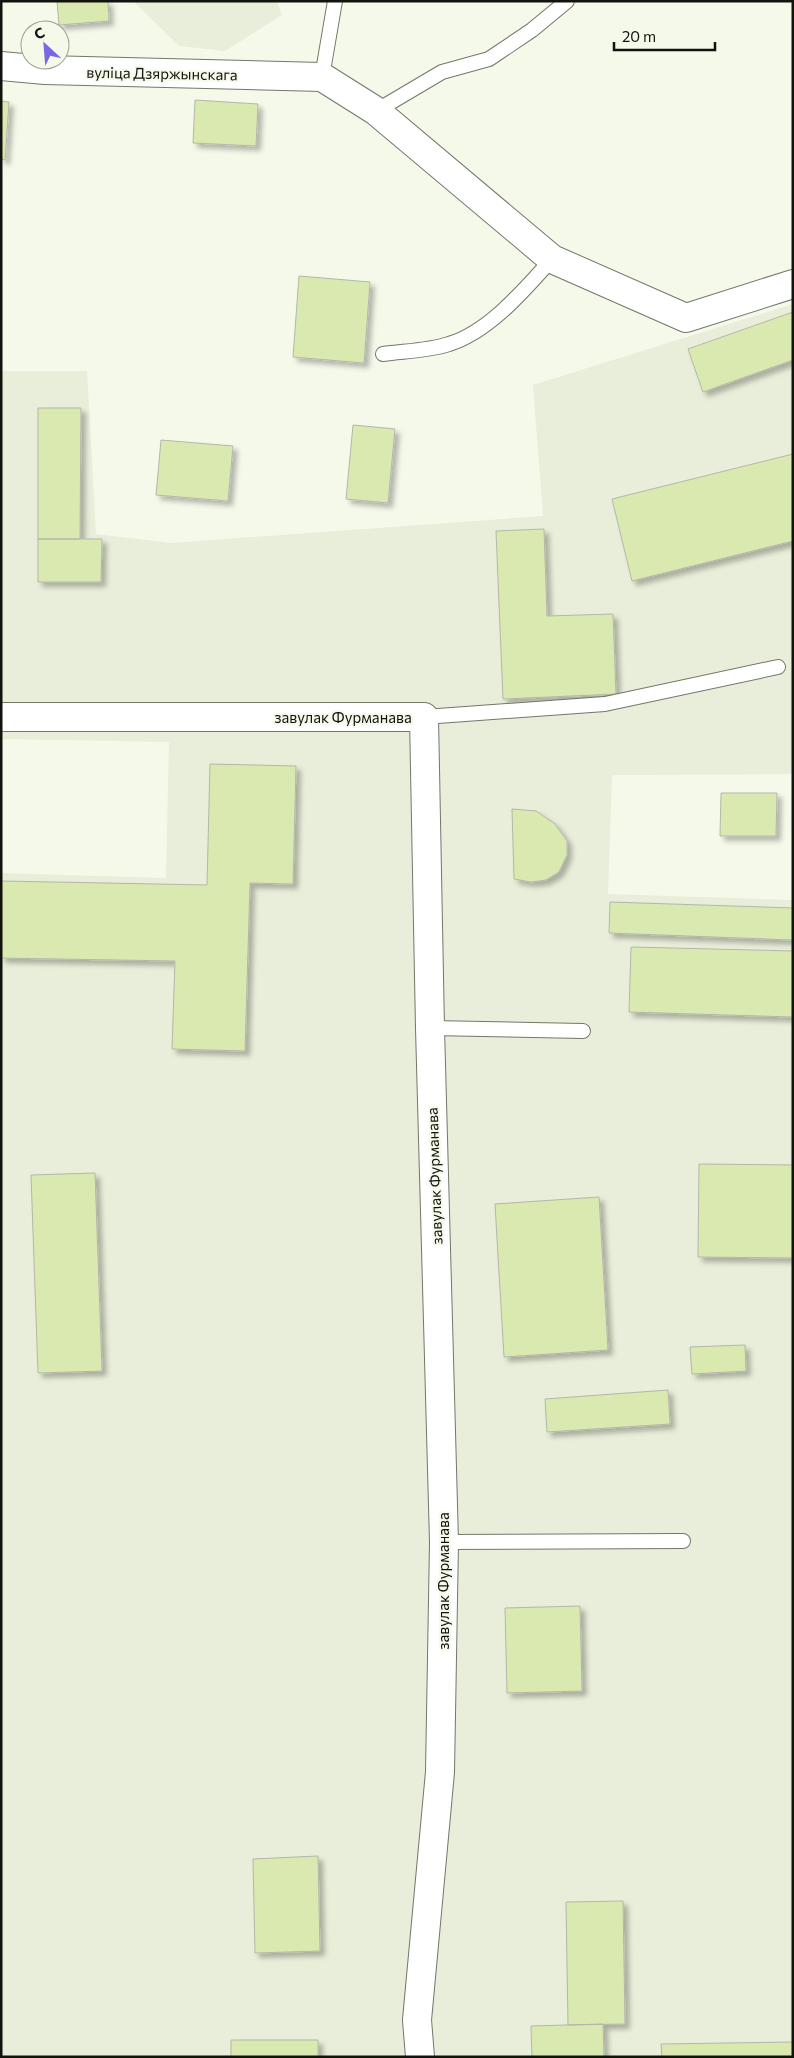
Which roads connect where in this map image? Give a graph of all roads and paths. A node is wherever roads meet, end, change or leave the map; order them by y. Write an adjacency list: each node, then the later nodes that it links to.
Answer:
1 (335, 1): 4 (lane)
2 (567, 1): 5 (lane)
3 (1, 66): 4 (street, вуліца Дзяржынскага)
4 (322, 77): 5 (street)
5 (376, 111): 6 (street)
6 (552, 259): 7 (street); 8 (lane)
7 (793, 284)
8 (383, 354)
9 (778, 667): 11 (lane)
10 (1, 717): 11 (street, завулак Фурманава)
11 (424, 717): 12 (street, завулак Фурманава)
12 (430, 1028): 13 (lane); 15 (street, завулак Фурманава)
13 (583, 1031)
14 (683, 1541): 15 (lane)
15 (444, 1542): 16 (street, завулак Фурманава)
16 (420, 2057)

